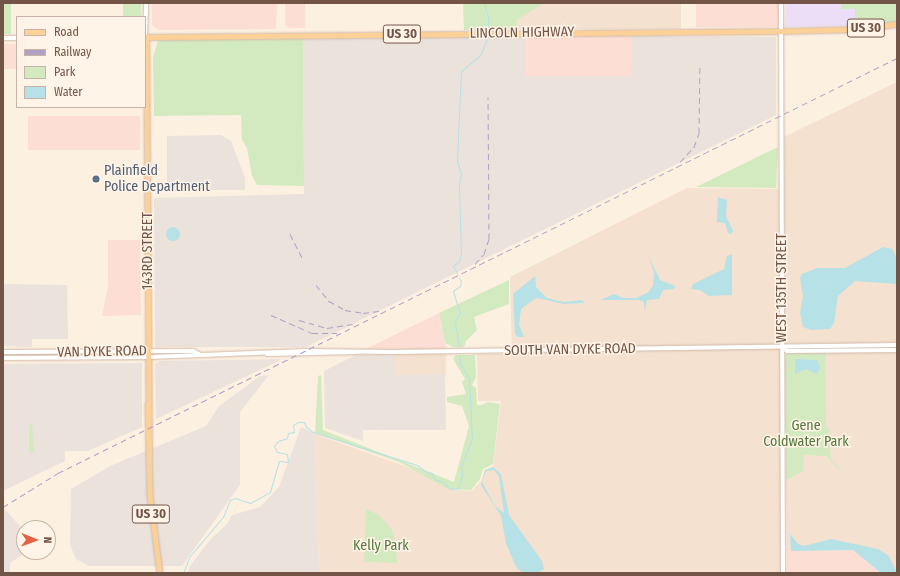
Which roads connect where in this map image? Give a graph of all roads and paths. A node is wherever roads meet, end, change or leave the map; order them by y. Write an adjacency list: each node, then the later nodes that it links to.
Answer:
1 (146, 3): 5 (street, 143RD STREET)
2 (781, 3): 4 (street, WEST 135TH STREET)
3 (897, 24): 4 (main road, LINCOLN HIGHWAY / US 30)
4 (781, 31): 5 (main road, LINCOLN HIGHWAY / US 30); 9 (street, WEST 135TH STREET)
5 (146, 37): 13 (main road, 143RD STREET / US 30)
6 (3, 38): 7 (street)
7 (16, 38)
8 (897, 345): 9 (street, SOUTH VAN DYKE ROAD)
9 (783, 348): 10 (street, SOUTH VAN DYKE ROAD); 12 (street, SOUTH VAN DYKE ROAD); 16 (street, WEST 135TH STREET)
10 (897, 350)
11 (3, 352): 13 (street, VAN DYKE ROAD)
12 (357, 352): 13 (street, VAN DYKE ROAD)
13 (149, 354): 14 (street, VAN DYKE ROAD); 15 (main road, 143RD STREET / US 30)
14 (3, 358)
15 (160, 573)
16 (783, 573)

